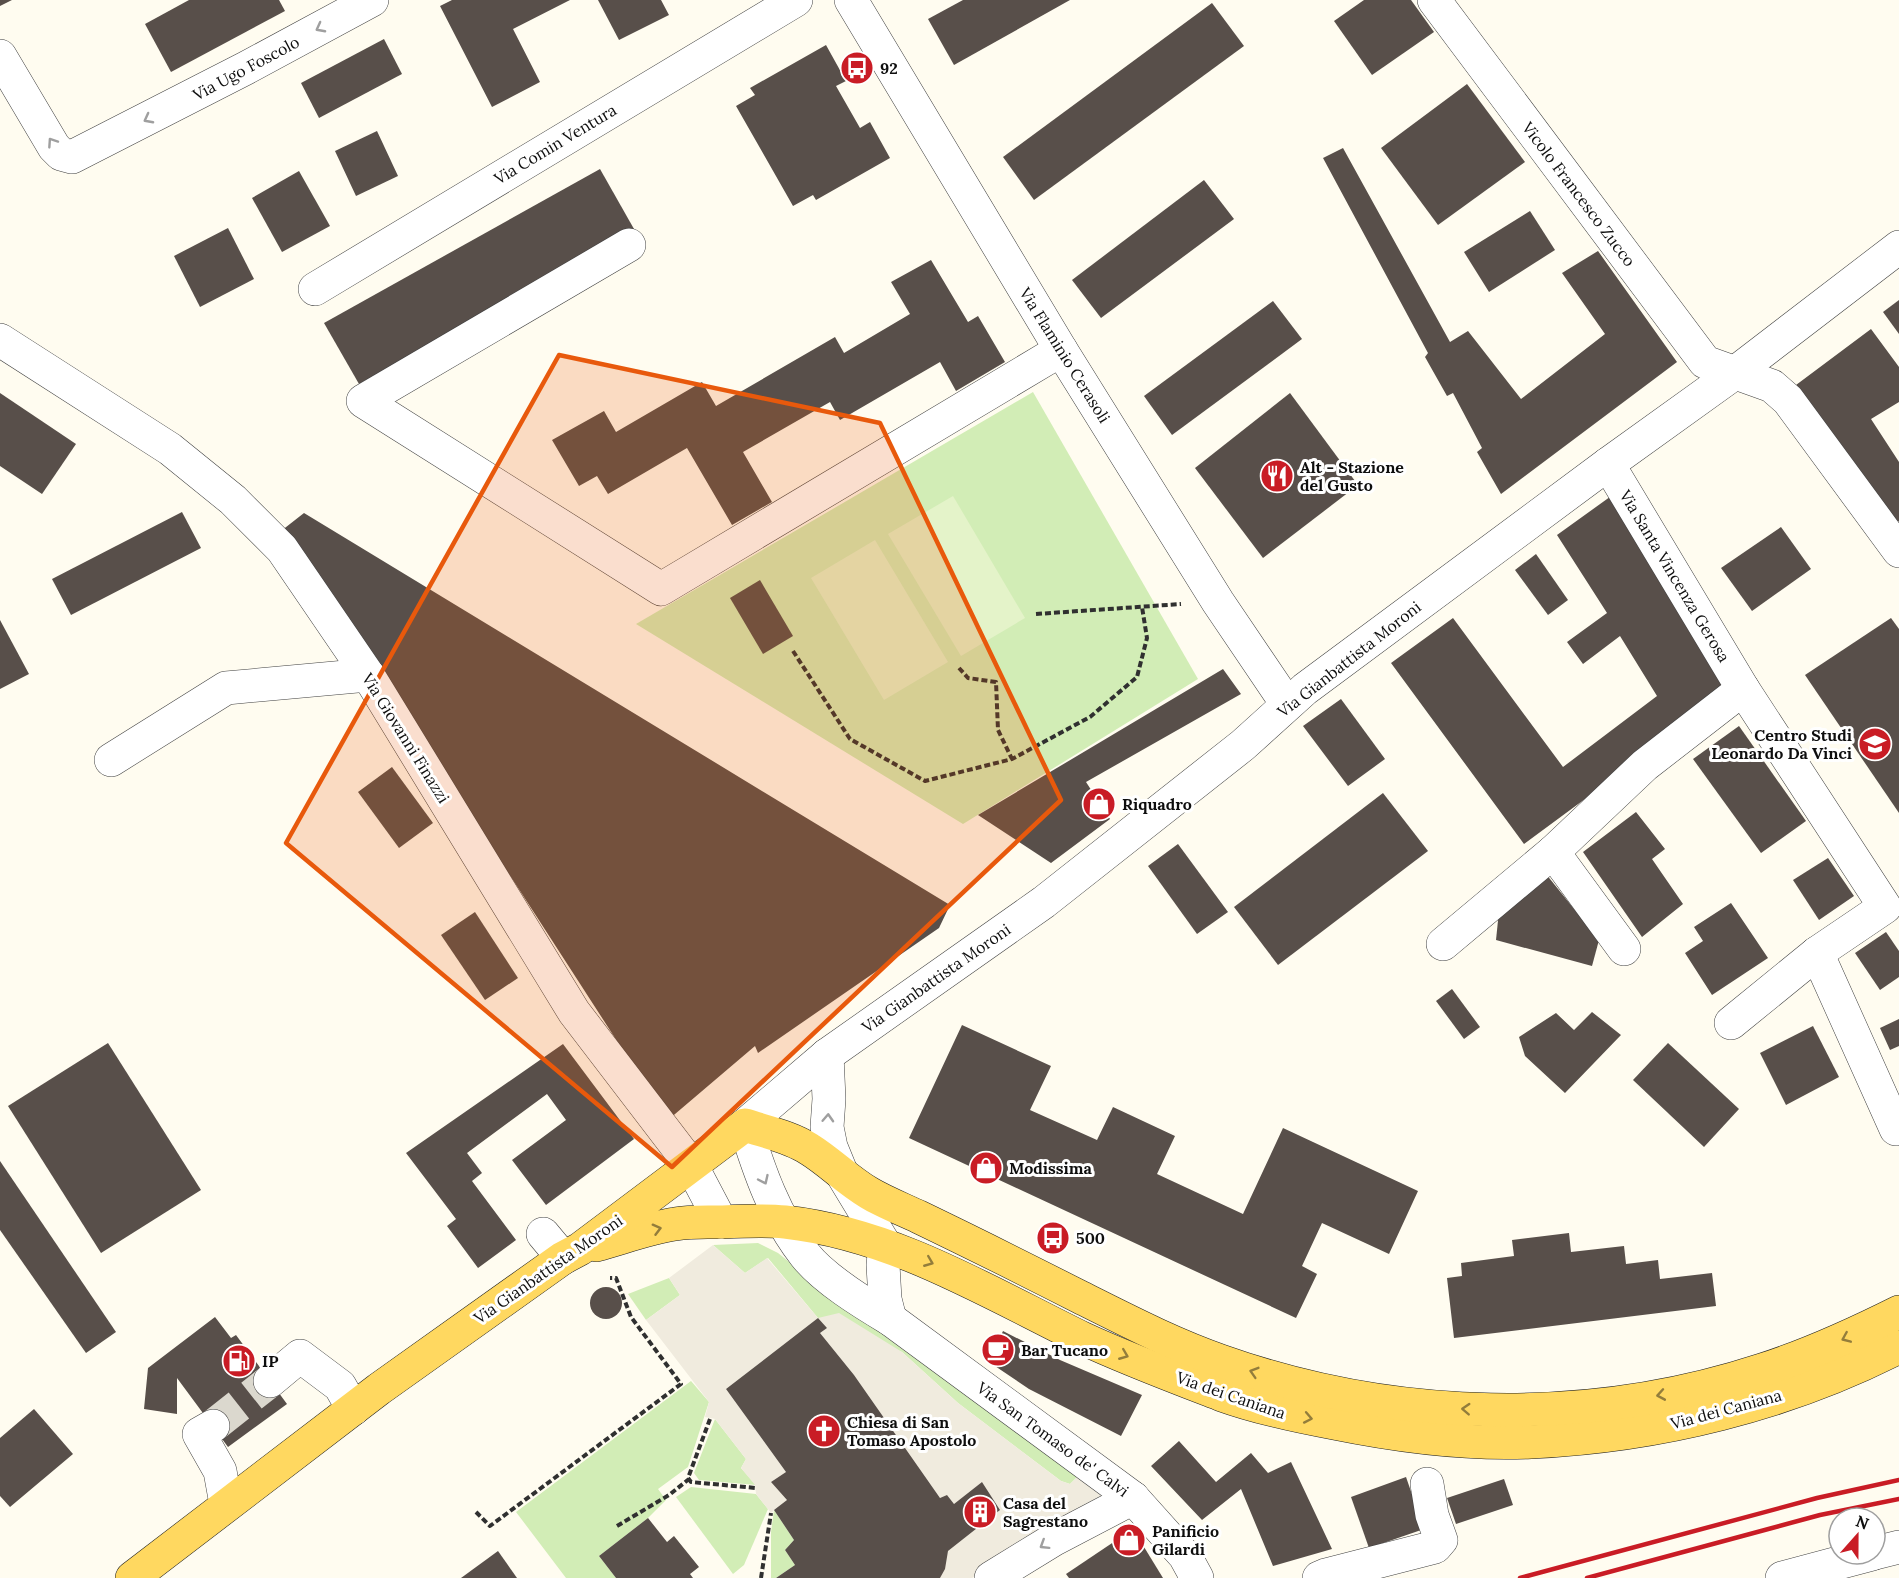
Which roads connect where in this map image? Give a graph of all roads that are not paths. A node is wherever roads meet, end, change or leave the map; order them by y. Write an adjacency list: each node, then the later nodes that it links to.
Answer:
1 (372, 0): 5 (street, Via Ugo Foscolo, one-way to 5)
2 (796, 0): 8 (street, Via Comin Ventura)
3 (851, 0): 10 (street, Via Flaminio Cerasoli)
4 (1434, 0): 11 (street, Vicolo Francesco Zucco)
5 (0, 56)
6 (629, 245): 10 (street)
7 (1899, 247): 11 (street, Via Gianbattista Moroni)
8 (315, 289)
9 (0, 340): 14 (street, Via Giovanni Finazzi)
10 (1061, 350): 16 (street, Via Flaminio Cerasoli)
11 (1736, 372): 12 (street, Via Gianbattista Moroni); 13 (street)
12 (1608, 464): 15 (street, Via Santa Vincenza Gerosa); 16 (street, Via Gianbattista Moroni)
13 (1899, 551)
14 (368, 675): 17 (street); 26 (street, Via Giovanni Finazzi)
15 (1743, 689): 18 (street); 21 (street, Via Santa Vincenza Gerosa)
16 (1287, 704): 23 (street, Via Gianbattista Moroni)
17 (111, 760)
18 (1553, 852): 19 (street); 20 (street)
19 (1443, 944)
20 (1624, 949)
21 (1817, 953): 22 (street, Via Santa Vincenza Gerosa); 25 (street)
22 (1731, 1023)
23 (827, 1055): 24 (street, Via Gianbattista Moroni); 27 (street, one-way to 23)
24 (745, 1125): 26 (main road, Via Gianbattista Moroni); 27 (main road, Via dei Caniana); 29 (street, Via San Tomaso de' Calvi, one-way to 29)
25 (1896, 1129)
26 (691, 1165): 28 (street, Via Giovanni Finazzi); 31 (main road, Via Gianbattista Moroni)
27 (842, 1174): 30 (street); 32 (main road, Via dei Caniana, one-way to 27)
28 (721, 1222): 29 (main road, Via dei Caniana); 31 (main road, Via dei Caniana, one-way to 28)
29 (783, 1222): 30 (main road, Via dei Caniana); 33 (street, Via San Tomaso de' Calvi)
30 (885, 1245): 33 (street); 34 (main road, Via dei Caniana, one-way to 34)
31 (562, 1247): 36 (main road, Via Gianbattista Moroni)
32 (1899, 1312)
33 (890, 1319): 39 (street, Via San Tomaso de' Calvi)
34 (1899, 1347)
35 (270, 1381): 36 (street)
36 (353, 1409): 40 (main road, Via Gianbattista Moroni)
37 (213, 1426): 40 (street)
38 (1427, 1484): 45 (street)
39 (1133, 1498): 43 (street, one-way to 43); 44 (street, Via San Tomaso de' Calvi)
40 (226, 1504): 42 (main road, Via Gianbattista Moroni)
41 (1828, 1566): 46 (street)
42 (132, 1578)
43 (991, 1578)
44 (1197, 1578)
45 (1319, 1578)
46 (1782, 1578)

